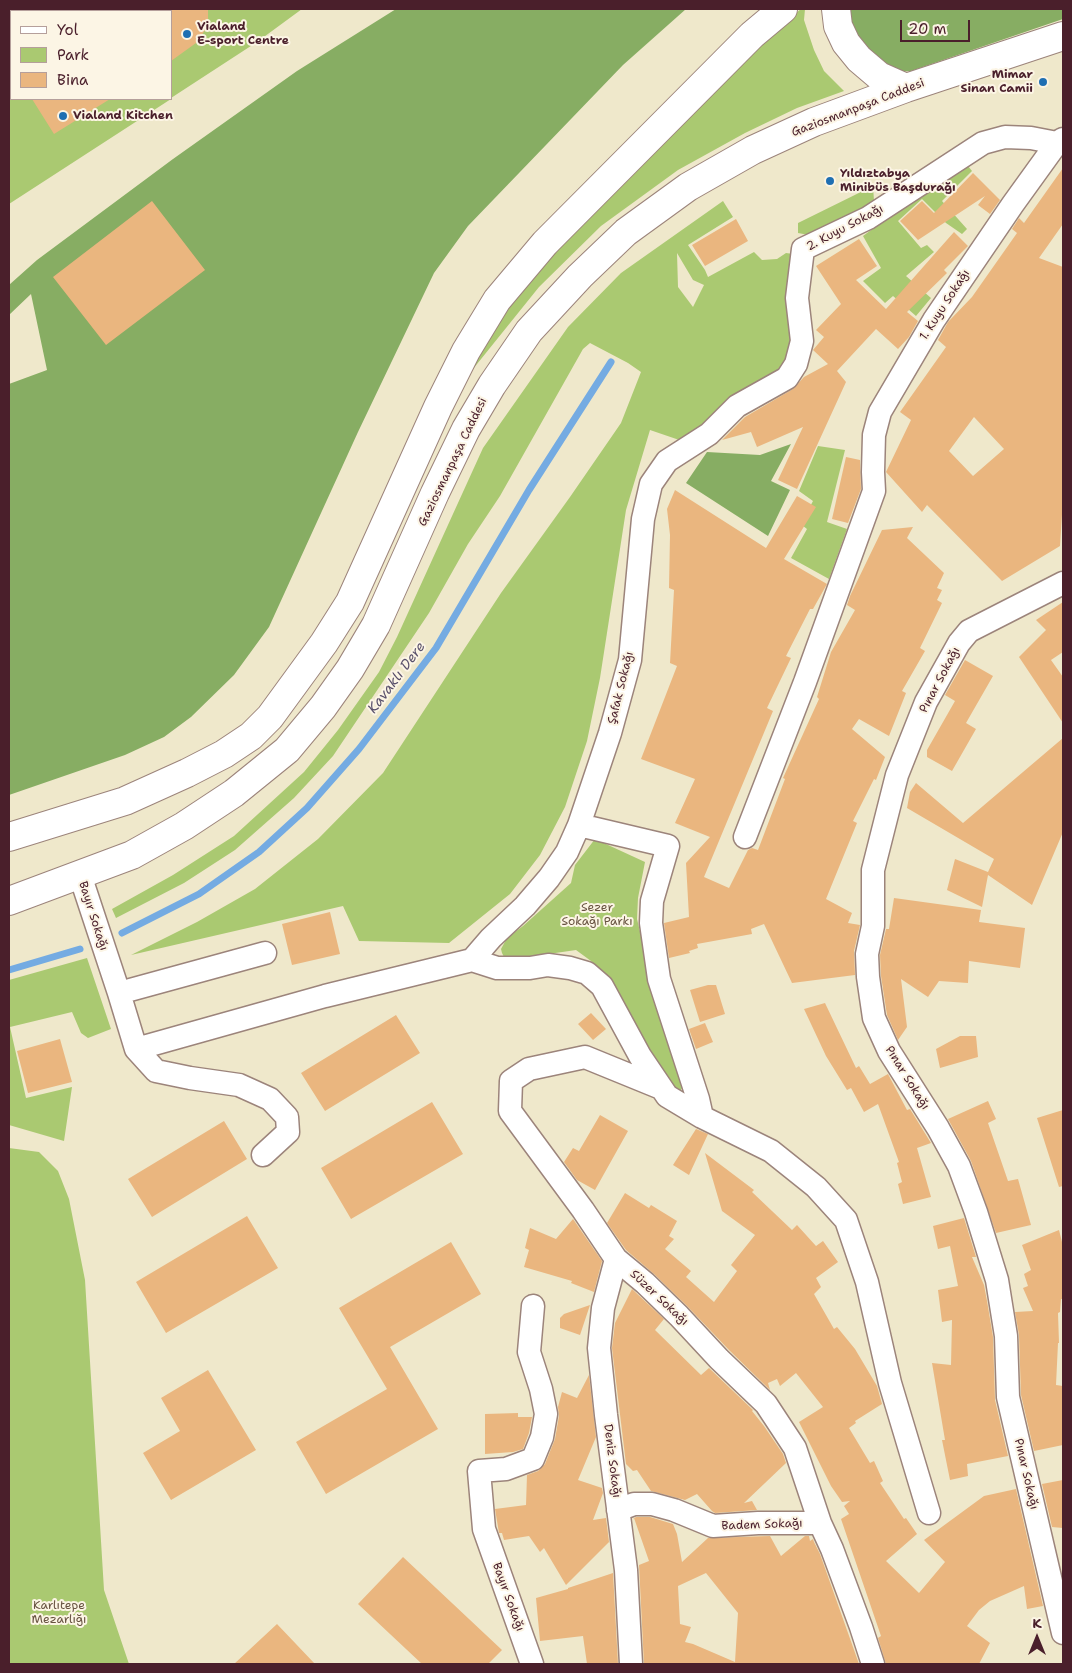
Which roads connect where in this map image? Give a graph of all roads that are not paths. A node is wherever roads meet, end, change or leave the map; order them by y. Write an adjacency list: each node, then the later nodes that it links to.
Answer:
1 (783, 9): 9 (main road)
2 (836, 9): 4 (main road)
3 (1063, 36): 4 (main road, Gaziosmanpaşa Caddesi)
4 (906, 88): 11 (main road, Gaziosmanpaşa Caddesi)
5 (1060, 141): 6 (street, 2. Kuyu Sokağı); 10 (street, 1. Kuyu Sokağı)
6 (668, 461): 8 (street, Şafak Sokağı)
7 (1063, 583): 25 (street, Pınar Sokağı)
8 (579, 825): 14 (street, Şafak Sokağı); 18 (street)
9 (9, 837)
10 (745, 837)
11 (80, 875): 12 (main road, Gaziosmanpaşa Caddesi); 15 (street, Bayır Sokağı)
12 (9, 900)
13 (265, 953): 15 (street)
14 (472, 960): 16 (street); 17 (street)
15 (119, 993): 16 (street, Bayır Sokağı)
16 (136, 1049): 19 (street)
17 (661, 1088): 18 (street); 20 (street, Süzer Sokağı)
18 (702, 1117): 23 (street)
19 (264, 1154)
20 (616, 1259): 22 (street, Deniz Sokağı); 24 (street, Süzer Sokağı)
21 (533, 1306): 26 (street, Bayır Sokağı)
22 (618, 1510): 24 (street, Badem Sokağı); 27 (street, Deniz Sokağı)
23 (929, 1513)
24 (820, 1523): 28 (street, Süzer Sokağı)
25 (1063, 1634)
26 (532, 1664)
27 (631, 1664)
28 (873, 1664)

